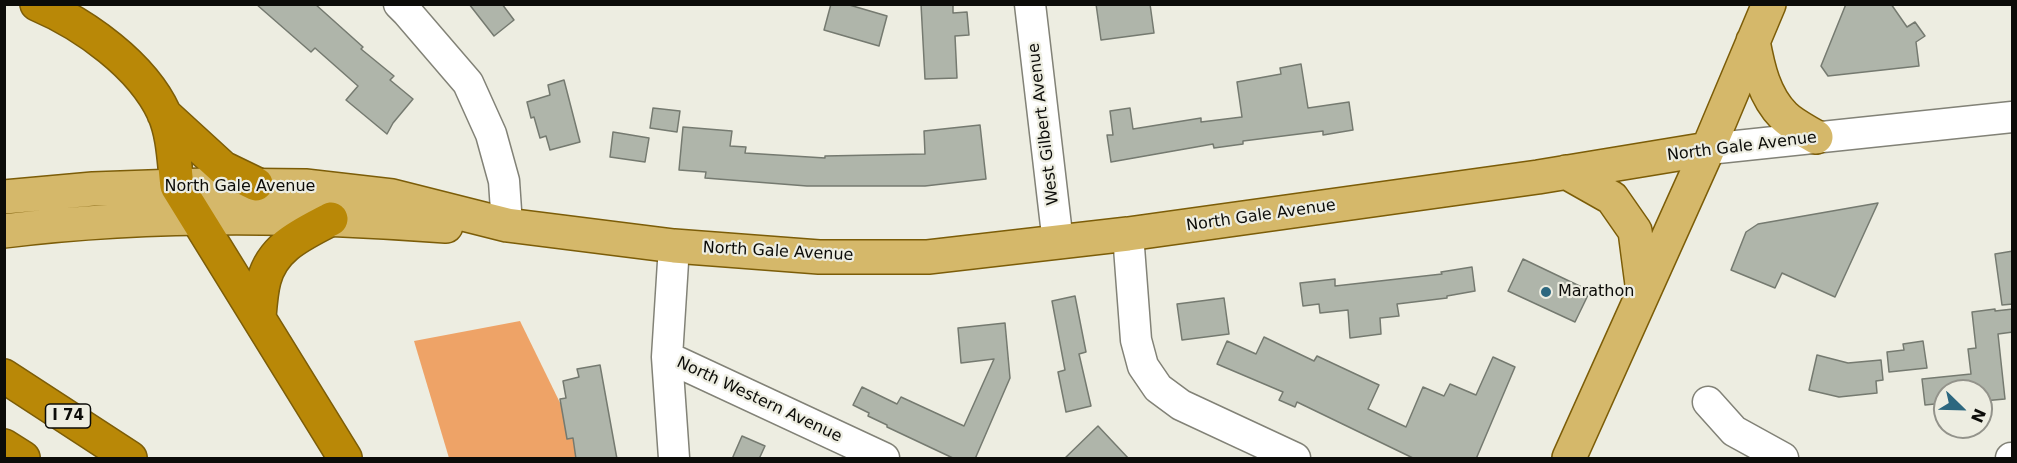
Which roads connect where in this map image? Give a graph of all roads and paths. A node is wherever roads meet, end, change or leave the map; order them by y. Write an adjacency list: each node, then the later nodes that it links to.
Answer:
1 (37, 4): 6 (highway)
2 (399, 4): 16 (street)
3 (1030, 4): 19 (street, West Gilbert Avenue)
4 (1769, 4): 5 (main road)
5 (1753, 41): 8 (main road); 9 (main road)
6 (164, 114): 11 (highway); 12 (highway)
7 (2013, 117): 8 (street, North Gale Avenue)
8 (1816, 137): 9 (street, North Gale Avenue)
9 (1708, 149): 10 (main road, North Gale Avenue); 21 (main road)
10 (1566, 172): 18 (main road, North Gale Avenue); 21 (main road)
11 (256, 184): 12 (main road, North Gale Avenue); 16 (main road, North Gale Avenue)
12 (177, 186): 13 (main road, North Gale Avenue); 14 (highway)
13 (4, 197)
14 (198, 218): 15 (main road, North Gale Avenue); 17 (main road, North Gale Avenue); 22 (highway)
15 (331, 219): 16 (main road, North Gale Avenue); 22 (highway)
16 (507, 225): 20 (main road, North Gale Avenue)
17 (4, 231)
18 (1128, 234): 19 (main road, North Gale Avenue); 32 (street)
19 (1058, 243): 20 (main road, North Gale Avenue)
20 (674, 246): 23 (street)
21 (1643, 292): 33 (main road)
22 (259, 317): 29 (highway)
23 (667, 357): 30 (street); 31 (street, North Western Avenue)
24 (4, 376): 28 (highway, I 74)
25 (1708, 402): 34 (street)
26 (4, 446): 27 (highway)
27 (23, 459)
28 (130, 459)
29 (345, 459)
30 (674, 459)
31 (884, 459)
32 (1295, 459)
33 (1569, 459)
34 (1784, 459)

